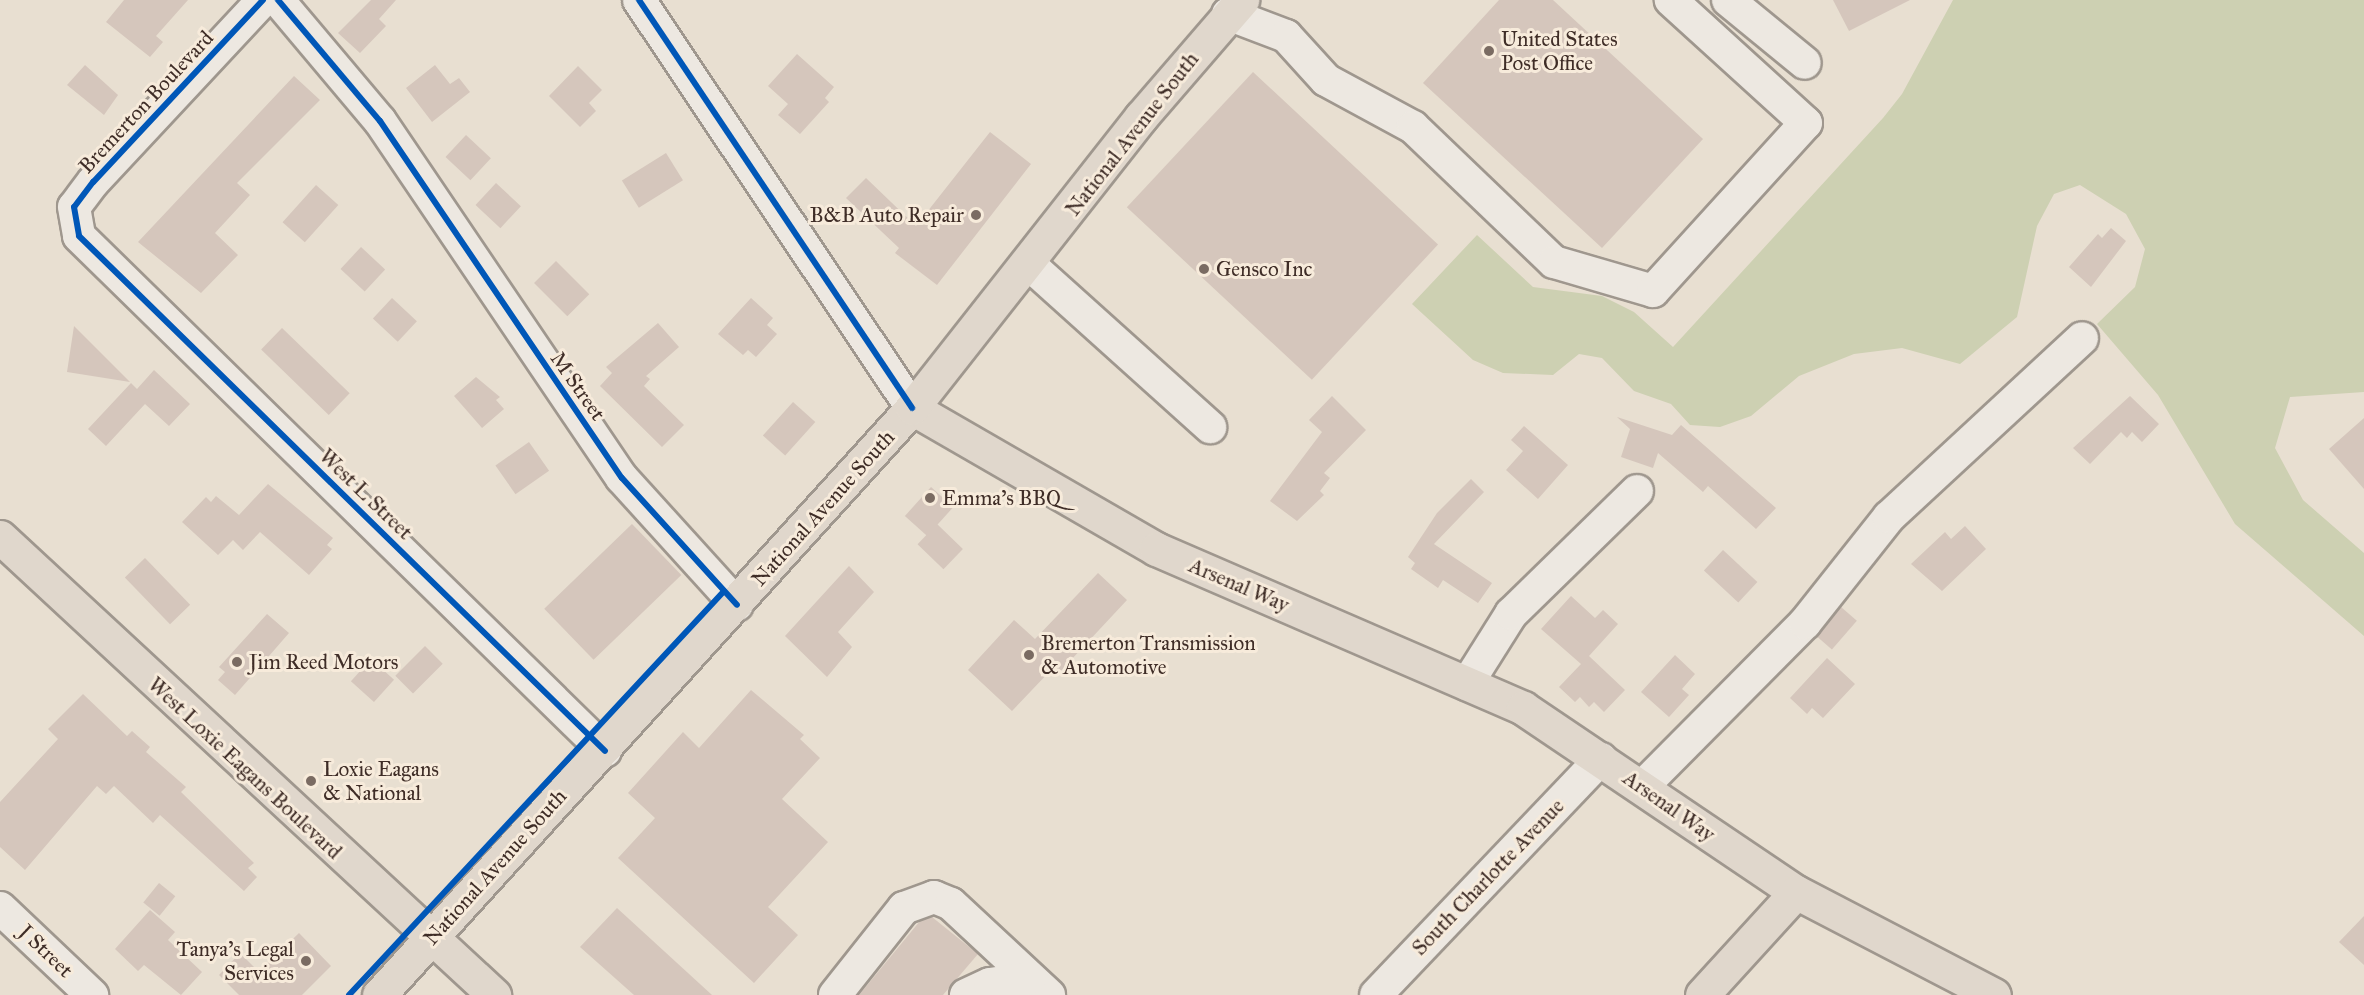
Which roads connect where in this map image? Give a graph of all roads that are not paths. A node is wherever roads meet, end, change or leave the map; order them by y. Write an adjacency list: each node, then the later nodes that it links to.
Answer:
1 (263, 0): 8 (street, Bremerton Boulevard)
2 (278, 0): 15 (street, M Street)
3 (639, 0): 11 (street, Arsenal Way)
4 (1671, 0): 6 (street)
5 (1728, 0): 7 (street)
6 (1235, 7): 9 (main road, National Avenue South)
7 (1805, 63)
8 (105, 262): 17 (street, West L Street)
9 (1029, 264): 11 (main road, National Avenue South); 12 (street)
10 (2082, 338): 19 (street)
11 (912, 408): 15 (main road, National Avenue South); 16 (main road, Arsenal Way)
12 (1210, 427)
13 (1636, 491): 16 (street)
14 (0, 537): 22 (main road, West Loxie Eagans Boulevard)
15 (737, 605): 17 (main road, National Avenue South)
16 (1467, 684): 18 (main road, Arsenal Way)
17 (605, 751): 22 (main road, National Avenue South)
18 (1601, 759): 19 (main road, Arsenal Way); 29 (street, South Charlotte Avenue)
19 (1642, 787): 20 (main road, Arsenal Way)
20 (1796, 892): 30 (main road); 31 (main road, Arsenal Way)
21 (0, 908): 24 (street, J Street)
22 (431, 938): 25 (main road, National Avenue South); 26 (main road, West Loxie Eagans Boulevard)
23 (1040, 986): 27 (street); 28 (street)
24 (92, 995)
25 (379, 995)
26 (494, 995)
27 (835, 995)
28 (966, 995)
29 (1376, 995)
30 (1702, 995)
31 (1994, 995)

